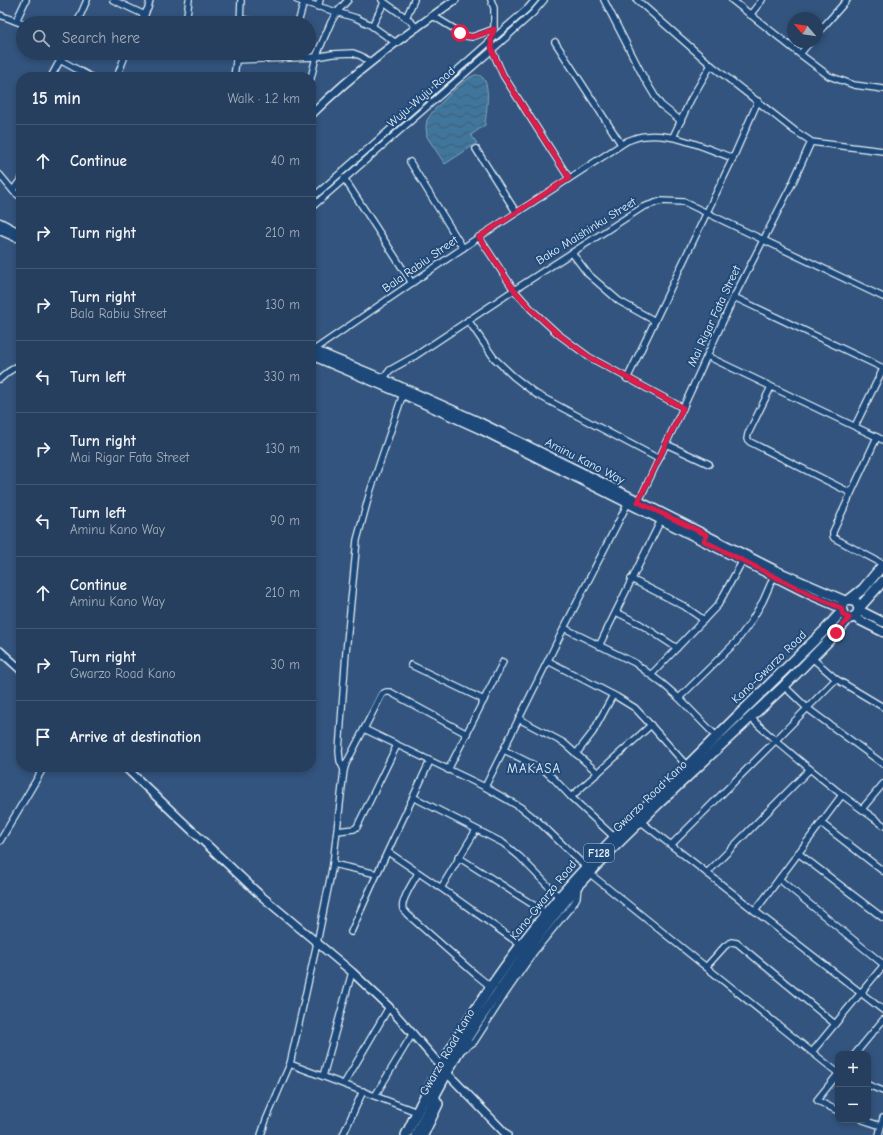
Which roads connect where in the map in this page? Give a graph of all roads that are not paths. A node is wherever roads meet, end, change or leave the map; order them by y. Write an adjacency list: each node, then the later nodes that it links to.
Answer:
1 (26, 0): 28 (street)
2 (88, 0): 29 (street)
3 (112, 0): 25 (street)
4 (150, 0): 25 (street)
5 (189, 0): 26 (street)
6 (241, 0): 30 (street)
7 (297, 0): 21 (street)
8 (320, 0): 22 (street)
9 (348, 0): 23 (street)
10 (414, 0): 33 (street)
11 (455, 0): 32 (street)
12 (491, 0): 38 (street)
13 (535, 0): 39 (street, Wuju-Wuju Road)
14 (544, 0): 43 (street, Wuju-Wuju Road)
15 (604, 0): 60 (street)
16 (636, 0): 51 (street)
17 (732, 0): 27 (street)
18 (762, 0): 27 (street)
19 (847, 0): 36 (street)
20 (383, 1): 33 (street); 35 (street)
21 (304, 2): 22 (street); 31 (street)
22 (318, 7): 23 (street)
23 (337, 12): 35 (street); 45 (street)
24 (0, 15): 34 (street)
25 (145, 15)
26 (187, 15)
27 (750, 15): 44 (street)
28 (18, 16)
29 (80, 16)
30 (240, 16)
31 (300, 16)
32 (433, 16): 37 (street); 38 (street)
33 (406, 18): 37 (street)
34 (16, 21)
35 (372, 26): 40 (street)
36 (823, 27)
37 (417, 28): 40 (street)
38 (494, 29): 39 (street)
39 (491, 40): 43 (street); 74 (street, Wuju-Wuju Road)
40 (396, 42): 50 (street)
41 (555, 42): 63 (street)
42 (805, 48): 44 (street)
43 (492, 50): 69 (street, Wuju-Wuju Road); 70 (street)
44 (800, 54): 57 (street)
45 (316, 57): 50 (street)
46 (60, 60): 52 (street); 53 (street)
47 (123, 60): 54 (street)
48 (236, 60): 55 (street)
49 (315, 60): 56 (street)
50 (370, 62): 59 (street)
51 (711, 65): 58 (street); 60 (street)
52 (54, 72)
53 (77, 72)
54 (119, 72)
55 (235, 72)
56 (312, 72)
57 (883, 89)
58 (758, 101): 62 (street); 66 (street)
59 (316, 110)
60 (681, 121): 61 (street)
61 (673, 137): 63 (street, Bala Rabiu Street); 66 (street, Bala Rabiu Street)
62 (811, 142): 65 (street); 83 (street, Mai Rigar Fata Street)
63 (621, 144): 70 (street, Bala Rabiu Street)
64 (476, 150): 76 (street)
65 (883, 151)
66 (733, 158): 77 (street)
67 (410, 162): 84 (street)
68 (0, 175): 72 (street)
69 (344, 178): 75 (street, Wuju-Wuju Road); 86 (street)
70 (569, 178): 76 (street, Bala Rabiu Street)
71 (16, 186): 72 (street)
72 (13, 190): 73 (street)
73 (16, 193)
74 (316, 195)
75 (316, 203)
76 (516, 212): 82 (street, Bala Rabiu Street)
77 (707, 213): 83 (street, Bako Maishinku Street); 85 (street, Bako Maishinku Street); 91 (street)
78 (0, 223): 80 (main road)
79 (0, 230): 81 (main road)
80 (16, 231)
81 (16, 237)
82 (479, 237): 84 (street, Bala Rabiu Street); 87 (street)
83 (763, 240): 88 (street, Mai Rigar Fata Street); 89 (street, Bako Maishinku Street)
84 (463, 248): 86 (street, Bala Rabiu Street)
85 (572, 253): 87 (street, Bako Maishinku Street); 91 (street)
86 (412, 282): 92 (street, Bala Rabiu Street)
87 (514, 290): 90 (street, Bako Maishinku Street); 100 (street)
88 (734, 297): 95 (street, Mai Rigar Fata Street); 97 (street)
89 (883, 297)
90 (468, 320): 99 (street, Bako Maishinku Street); 108 (street)
91 (655, 321): 100 (street)
92 (316, 348)
93 (316, 353): 99 (main road, Aminu Kano Way)
94 (316, 353): 102 (main road, Aminu Kano Way)
95 (707, 356): 101 (street); 104 (street, Mai Rigar Fata Street)
96 (16, 367): 98 (street)
97 (883, 369): 105 (street)
98 (0, 379)
99 (383, 379): 103 (main road, Aminu Kano Way)
100 (628, 379): 104 (street)
101 (770, 387): 105 (street); 111 (street)
102 (403, 394): 103 (main road, Aminu Kano Way); 159 (street)
103 (418, 398): 110 (main road, Aminu Kano Way)
104 (683, 408): 107 (street, Mai Rigar Fata Street)
105 (855, 426): 106 (street)
106 (880, 439): 111 (street)
107 (666, 444): 108 (street, Mai Rigar Fata Street); 109 (street)
108 (659, 459): 112 (street, Mai Rigar Fata Street)
109 (709, 464)
110 (615, 493): 112 (main road, Aminu Kano Way); 113 (main road, Aminu Kano Way)
111 (851, 493): 117 (street)
112 (638, 502): 115 (main road, Aminu Kano Way)
113 (628, 503): 114 (main road, Aminu Kano Way); 127 (street)
114 (661, 520): 115 (main road, Aminu Kano Way); 119 (street)
115 (705, 538): 116 (main road, Aminu Kano Way); 121 (main road, Aminu Kano Way)
116 (743, 560): 118 (main road, Aminu Kano Way); 125 (street)
117 (883, 565): 121 (main road, Kano-Gwarzo Road / F128)
118 (774, 576): 121 (main road, Aminu Kano Way); 141 (street)
119 (631, 579): 123 (street); 125 (street)
120 (883, 581): 122 (main road, F128)
121 (845, 605): 122 (main road); 124 (main road); 150 (main road, Kano-Gwarzo Road / F128)
122 (859, 609): 124 (main road, F128); 126 (main road)
123 (616, 612): 129 (street); 130 (street)
124 (851, 618): 128 (main road); 132 (main road, Gwarzo Road Kano / F128)
125 (704, 620): 130 (street)
126 (883, 622)
127 (564, 628): 129 (street); 133 (street)
128 (883, 632)
129 (599, 646): 137 (street)
130 (677, 648): 137 (street)
131 (0, 651): 135 (street)
132 (812, 658): 138 (street); 139 (main road, Gwarzo Road Kano / F128)
133 (548, 661): 140 (street); 146 (street)
134 (503, 662): 142 (street)
135 (16, 665)
136 (411, 665): 142 (street)
137 (651, 675): 141 (street)
138 (836, 679): 143 (street); 144 (street)
139 (784, 686): 144 (street); 145 (main road, Gwarzo Road Kano / F128)
140 (613, 695): 147 (street); 154 (street)
141 (679, 698): 150 (street)
142 (484, 700): 149 (street)
143 (883, 707)
144 (807, 708): 151 (street); 156 (street)
145 (750, 718): 151 (street); 170 (main road, Gwarzo Road Kano / F128)
146 (519, 719): 153 (street); 154 (street)
147 (651, 725): 157 (street); 163 (street)
148 (364, 729): 149 (street); 152 (street); 159 (street)
149 (467, 734): 160 (street)
150 (716, 736): 157 (main road, Kano-Gwarzo Road / F128)
151 (775, 741): 158 (street); 177 (street)
152 (397, 745): 155 (street); 174 (street)
153 (504, 750): 165 (street); 168 (street)
154 (576, 754): 163 (street)
155 (430, 761): 160 (street); 167 (street)
156 (883, 764)
157 (687, 766): 175 (main road, Kano-Gwarzo Road / F128)
158 (810, 768): 166 (street); 184 (street)
159 (344, 770): 174 (street)
160 (448, 770): 165 (street)
161 (41, 772): 176 (street)
162 (130, 772): 194 (street)
163 (598, 773): 168 (street)
164 (883, 784): 169 (street)
165 (485, 787): 182 (street)
166 (842, 795): 169 (street); 171 (street)
167 (413, 797): 173 (street); 178 (street)
168 (572, 797): 175 (street)
169 (862, 809): 172 (street)
170 (640, 821): 177 (street); 182 (main road, Gwarzo Road Kano / F128)
171 (821, 823): 179 (street); 183 (street)
172 (883, 825)
173 (476, 830): 180 (street); 189 (street)
174 (337, 831): 181 (street)
175 (615, 838): 182 (main road, Kano-Gwarzo Road / F128)
176 (0, 841)
177 (670, 845): 184 (street)
178 (388, 852): 185 (street); 186 (street)
179 (798, 853): 187 (street); 192 (street)
180 (458, 858): 188 (street); 191 (street)
181 (333, 864): 186 (street); 194 (street)
182 (588, 870): 189 (main road, Kano-Gwarzo Road / F128); 197 (street); 211 (main road, Gwarzo Road Kano / F128)
183 (883, 871)
184 (707, 872): 190 (street)
185 (418, 873): 188 (street); 199 (street)
186 (377, 874): 193 (street)
187 (779, 879): 190 (street); 196 (street)
188 (441, 888): 195 (street)
189 (560, 898): 191 (main road, Kano-Gwarzo Road / F128)
190 (755, 911): 200 (street)
191 (546, 914): 195 (main road, Kano-Gwarzo Road / F128)
192 (883, 918)
193 (351, 932)
194 (318, 944): 198 (street); 208 (street)
195 (521, 945): 199 (main road, Kano-Gwarzo Road / F128)
196 (883, 965): 200 (street)
197 (706, 967): 204 (street); 207 (street)
198 (352, 972): 201 (street); 212 (street)
199 (491, 986): 209 (main road, Kano-Gwarzo Road / F128)
200 (862, 993): 202 (street); 204 (street)
201 (389, 1006): 205 (street); 214 (street)
202 (883, 1010)
203 (883, 1020): 206 (street)
204 (835, 1024): 207 (street)
205 (413, 1033): 209 (street); 218 (street)
206 (857, 1051)
207 (812, 1052): 210 (street)
208 (290, 1064): 212 (street); 224 (street)
209 (441, 1066): 211 (street); 221 (main road, Kano-Gwarzo Road / F128)
210 (835, 1071)
211 (447, 1073): 219 (main road, Gwarzo Road Kano / F128); 229 (street)
212 (323, 1076): 214 (street)
213 (835, 1078): 220 (street)
214 (344, 1084): 216 (street)
215 (871, 1086): 217 (street)
216 (363, 1091): 218 (street); 225 (street)
217 (883, 1091)
218 (375, 1096): 221 (street)
219 (434, 1097): 227 (main road, Gwarzo Road Kano / F128); 228 (main road)
220 (835, 1109)
221 (417, 1112): 226 (main road, Kano-Gwarzo Road / F128)
222 (871, 1120): 223 (street)
223 (882, 1121): 230 (street)
224 (261, 1135)
225 (343, 1135)
226 (406, 1135)
227 (416, 1135)
228 (423, 1135)
229 (507, 1135)
230 (879, 1135)

